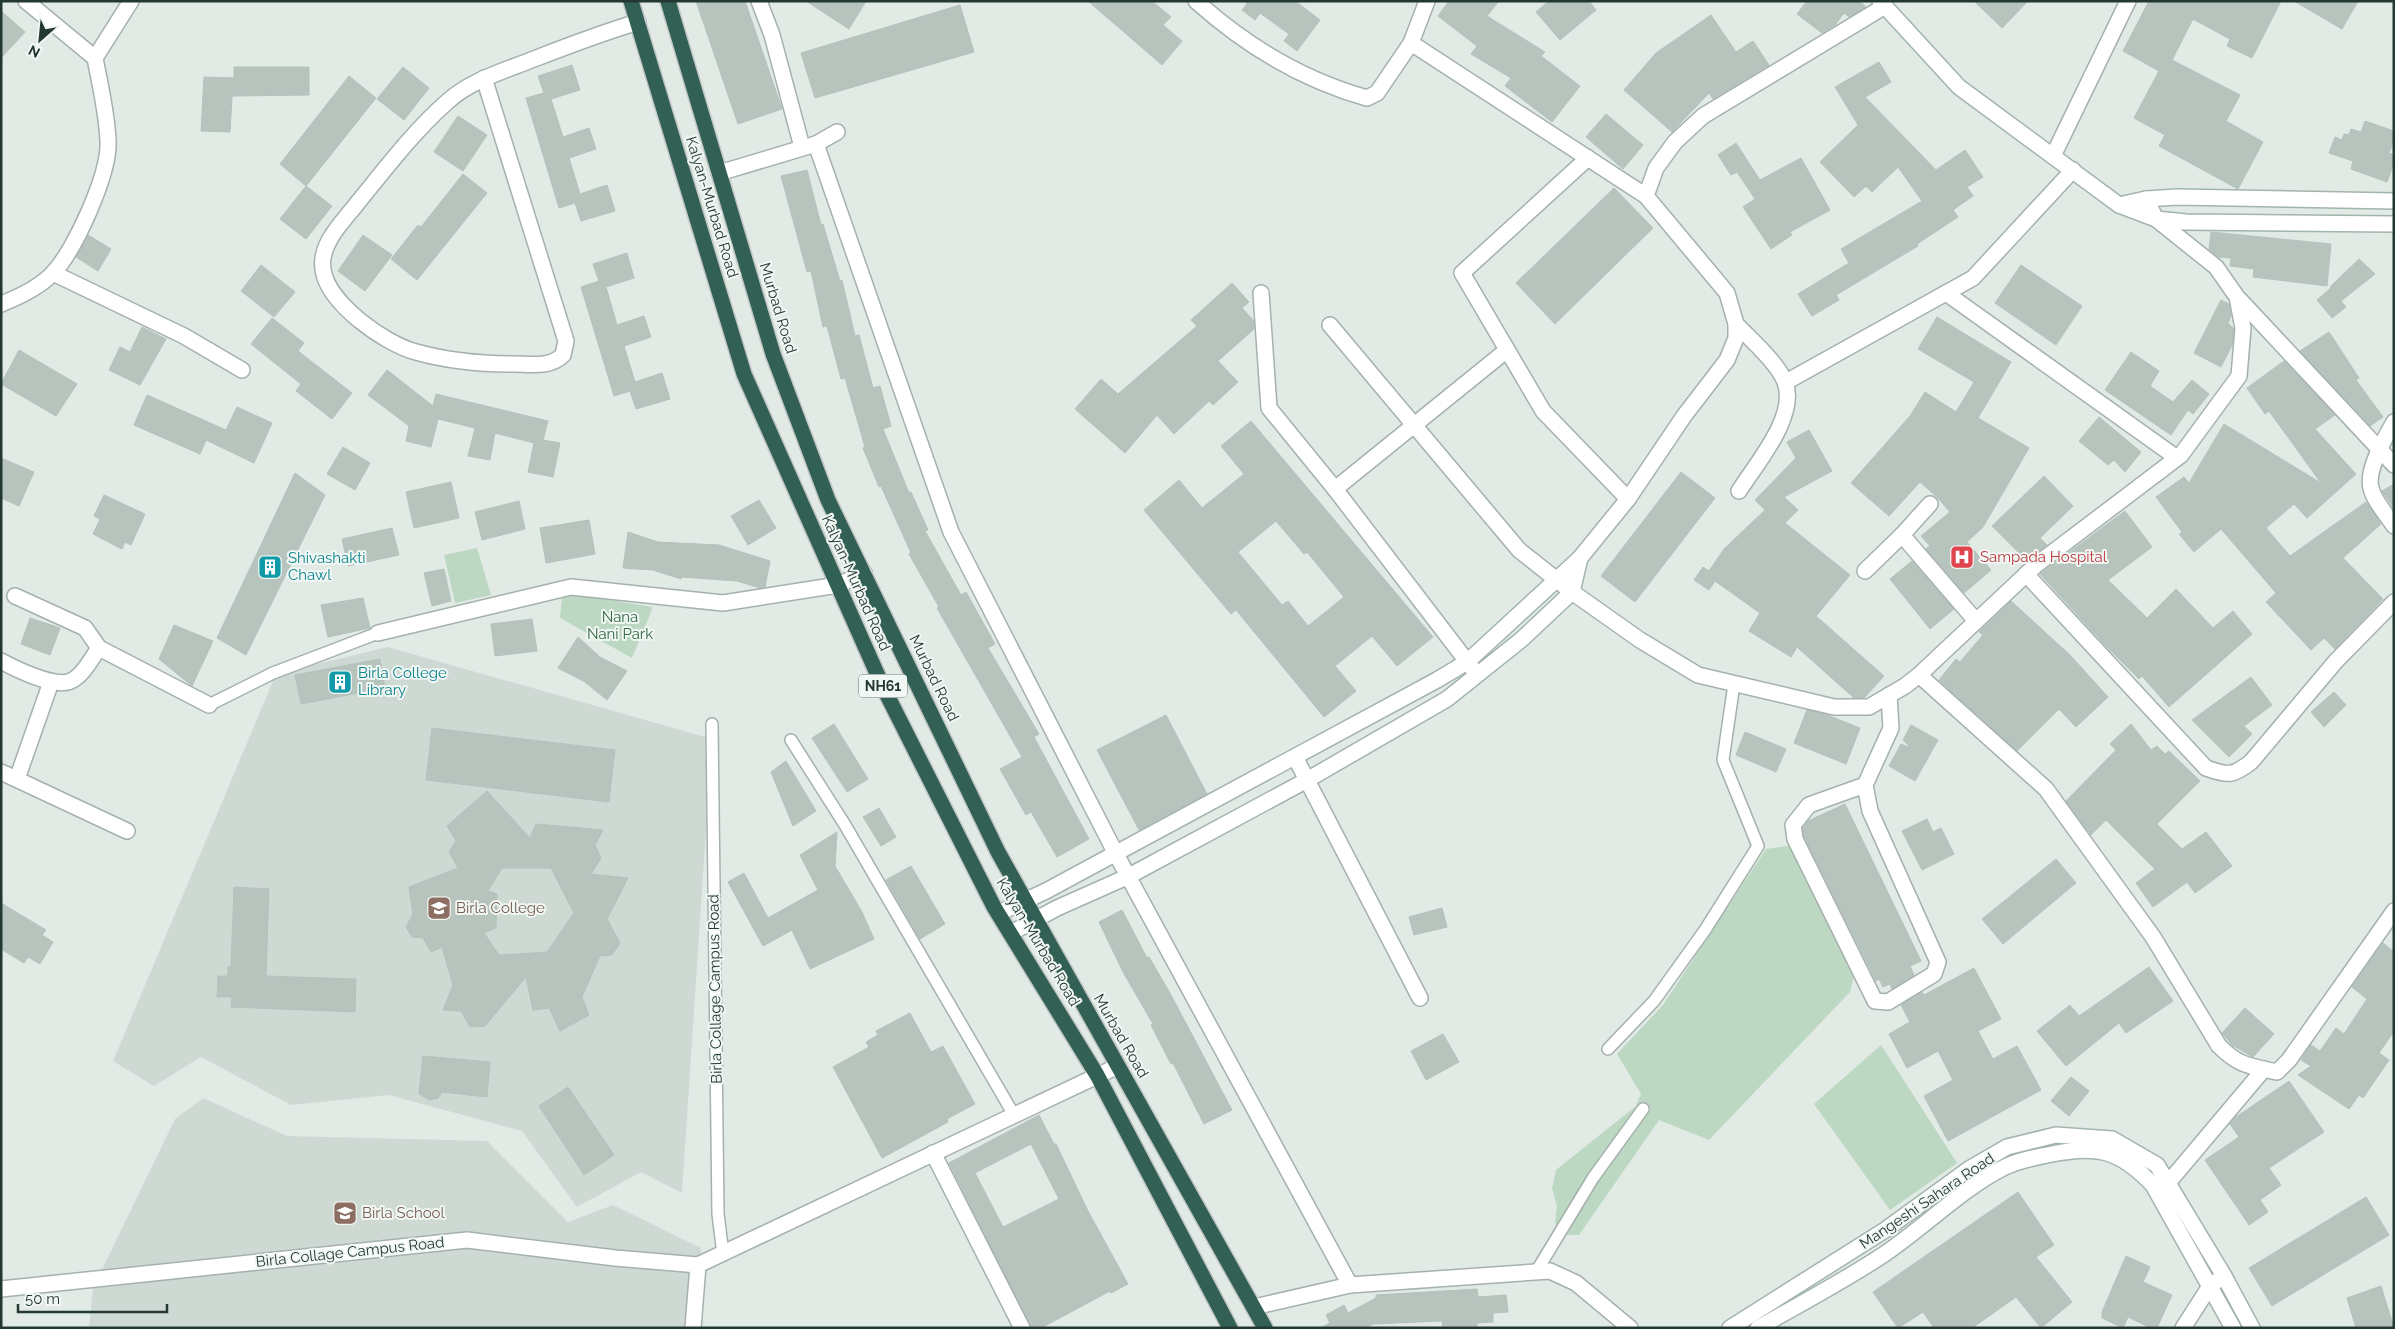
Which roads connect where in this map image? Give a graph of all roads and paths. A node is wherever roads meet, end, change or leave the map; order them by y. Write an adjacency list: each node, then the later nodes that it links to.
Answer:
1 (26, 1): 12 (street)
2 (131, 1): 12 (street)
3 (631, 1): 10 (highway, Kalyan-Murbad Road / NH61)
4 (668, 1): 19 (highway, Murbad Road / NH61)
5 (759, 1): 15 (street)
6 (1196, 1): 11 (street)
7 (1427, 1): 11 (street)
8 (2128, 1): 16 (street)
9 (1882, 4): 16 (street); 20 (street)
10 (638, 22): 13 (street); 52 (highway, Kalyan-Murbad Road / NH61)
11 (1411, 43): 17 (street)
12 (95, 58): 26 (street)
13 (484, 78): 13 (street)
14 (837, 132): 15 (street)
15 (809, 146): 19 (street); 75 (street)
16 (2053, 156): 18 (street)
17 (1588, 158): 20 (street); 33 (street)
18 (2073, 170): 23 (street); 28 (street)
19 (719, 173): 49 (highway, Murbad Road / NH61)
20 (1646, 196): 31 (street)
21 (2146, 199): 22 (street); 23 (street); 24 (street)
22 (2394, 201)
23 (2119, 205): 24 (street)
24 (2156, 218): 25 (street); 29 (street)
25 (2394, 224)
26 (53, 273): 30 (street); 34 (street)
27 (1261, 293): 41 (street)
28 (1946, 293): 35 (street); 39 (street)
29 (2237, 297): 38 (street); 39 (street)
30 (1, 304)
31 (1736, 324): 35 (street); 43 (street)
32 (1330, 325): 37 (street)
33 (1507, 350): 37 (street); 43 (street)
34 (242, 370)
35 (1786, 382): 42 (street)
36 (2394, 422): 38 (street)
37 (1413, 424): 41 (street); 51 (street)
38 (2379, 450): 40 (street); 45 (street)
39 (2177, 458): 50 (street)
40 (2394, 465)
41 (1335, 489): 60 (street)
42 (1739, 491)
43 (1628, 499): 47 (street)
44 (1930, 504): 46 (street)
45 (2394, 526)
46 (1902, 535): 48 (street); 56 (street)
47 (1580, 558): 51 (street); 53 (street)
48 (1866, 571)
49 (864, 573): 52 (street); 77 (highway, Murbad Road / NH61)
50 (2026, 574): 55 (street); 56 (street)
51 (1556, 580): 53 (street); 60 (street)
52 (838, 585): 57 (street); 79 (highway, Kalyan-Murbad Road / NH61)
53 (1572, 592): 62 (street); 64 (street)
54 (16, 596): 58 (street)
55 (2394, 602)
56 (1976, 621): 61 (street)
57 (378, 633): 66 (lane)
58 (99, 648): 63 (street); 66 (street)
59 (1, 661): 63 (street)
60 (1467, 662): 62 (street); 69 (street)
61 (1919, 675): 65 (street); 85 (street)
62 (1478, 676): 72 (street)
63 (51, 682): 71 (street)
64 (1734, 684): 65 (street); 83 (lane)
65 (1889, 695): 73 (street)
66 (209, 705)
67 (712, 724): 91 (lane, Birla Collage Campus Road)
68 (791, 740): 88 (lane)
69 (1295, 757): 72 (street); 75 (street)
70 (1, 772): 71 (street)
71 (17, 779): 74 (street)
72 (1307, 780): 76 (street); 82 (street)
73 (1865, 785): 73 (street)
74 (127, 831)
75 (1116, 854): 76 (street); 77 (street)
76 (1129, 876): 80 (street); 95 (street)
77 (1025, 900): 79 (street); 80 (highway, Murbad Road / NH61)
78 (2394, 911): 85 (street)
79 (999, 913): 81 (highway, Kalyan-Murbad Road / NH61)
80 (1035, 920): 81 (street); 84 (highway, Murbad Road / NH61)
81 (1011, 933): 86 (highway, Kalyan-Murbad Road / NH61)
82 (1420, 998)
83 (1608, 1049)
84 (1118, 1066): 86 (street, Birla Collage Campus Road); 98 (highway, Murbad Road / NH61)
85 (2264, 1069): 90 (street)
86 (1097, 1076): 88 (street, Birla Collage Campus Road); 101 (highway, Kalyan-Murbad Road / NH61)
87 (1643, 1109): 93 (lane)
88 (1014, 1115): 89 (street, Birla Collage Campus Road)
89 (933, 1153): 91 (street, Birla Collage Campus Road); 100 (street)
90 (2168, 1183): 94 (street, Mangeshi Sahara Road); 104 (street, Mangeshi Sahara Road)
91 (723, 1254): 92 (street, Birla Collage Campus Road)
92 (698, 1265): 97 (street, Birla Collage Campus Road); 99 (street)
93 (1536, 1272): 95 (street); 103 (street)
94 (2224, 1276): 96 (street); 108 (street, Mangeshi Sahara Road)
95 (1350, 1285): 98 (street)
96 (2210, 1286): 105 (street, Mangeshi Sahara Road); 106 (street); 107 (street, Mangeshi Sahara Road)
97 (1, 1288)
98 (1254, 1307): 102 (highway, Murbad Road / NH61)
99 (693, 1328)
100 (1022, 1328)
101 (1230, 1328)
102 (1265, 1328)
103 (1630, 1328)
104 (1730, 1328)
105 (1758, 1328)
106 (2183, 1328)
107 (2233, 1328)
108 (2252, 1328)

